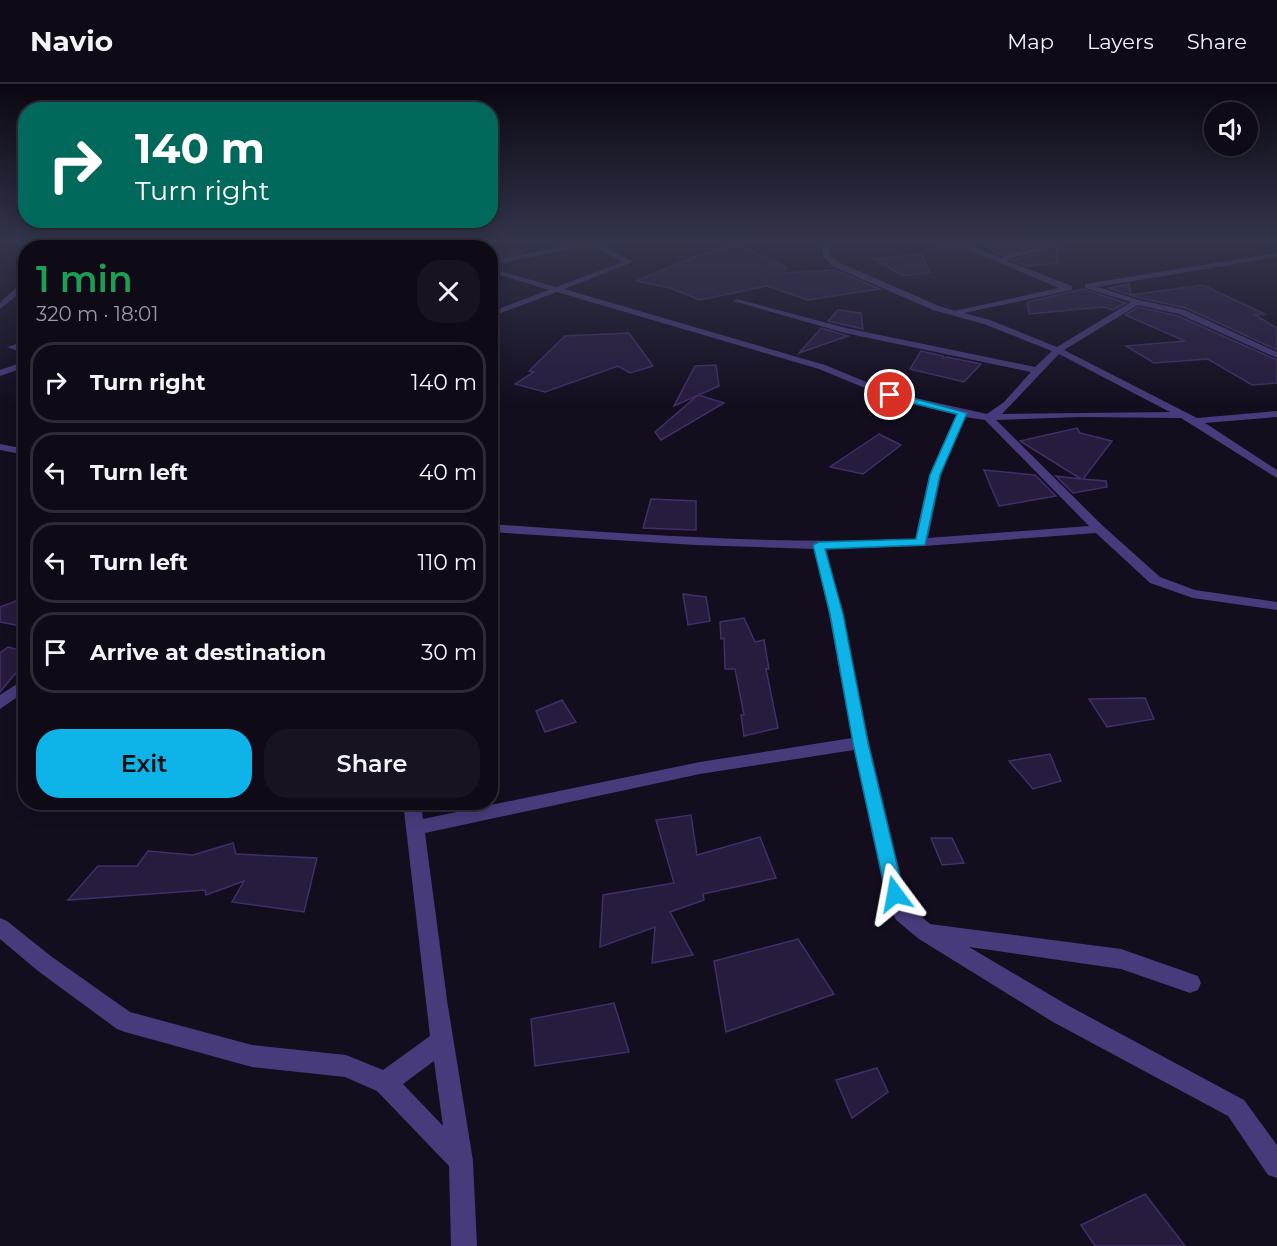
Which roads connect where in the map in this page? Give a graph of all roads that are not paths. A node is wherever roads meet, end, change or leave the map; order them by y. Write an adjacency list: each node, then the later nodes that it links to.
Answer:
1 (539, 297): 8 (street)
2 (583, 297): 19 (street)
3 (913, 297): 9 (street)
4 (1026, 297): 9 (street)
5 (1122, 297): 7 (street)
6 (737, 301): 17 (street)
7 (1137, 302): 13 (street); 15 (street)
8 (498, 312)
9 (952, 314): 13 (street)
10 (18, 345): 11 (street)
11 (11, 347): 12 (street); 14 (street)
12 (18, 349)
13 (1058, 350): 17 (street); 21 (street)
14 (0, 352)
15 (1277, 355)
16 (18, 367): 18 (street)
17 (1036, 370): 22 (street)
18 (0, 373)
19 (962, 413): 22 (street); 29 (street)
20 (1277, 414): 23 (street)
21 (1184, 415): 22 (street); 23 (street)
22 (988, 417): 28 (street)
23 (1195, 421): 26 (street)
24 (0, 447): 25 (street)
25 (18, 450)
26 (1277, 475)
27 (498, 528): 30 (street)
28 (1099, 529): 29 (street); 31 (street)
29 (921, 542): 30 (street)
30 (819, 545): 34 (street)
31 (1277, 606)
32 (18, 689): 33 (street)
33 (0, 703)
34 (861, 743): 36 (street); 38 (street)
35 (413, 810): 36 (street)
36 (415, 828): 40 (street)
37 (0, 927): 41 (street)
38 (926, 933): 39 (street); 43 (street)
39 (1190, 983)
40 (442, 1040): 41 (street); 42 (street)
41 (385, 1083): 42 (street)
42 (461, 1161): 44 (street)
43 (1277, 1166)
44 (464, 1246)

